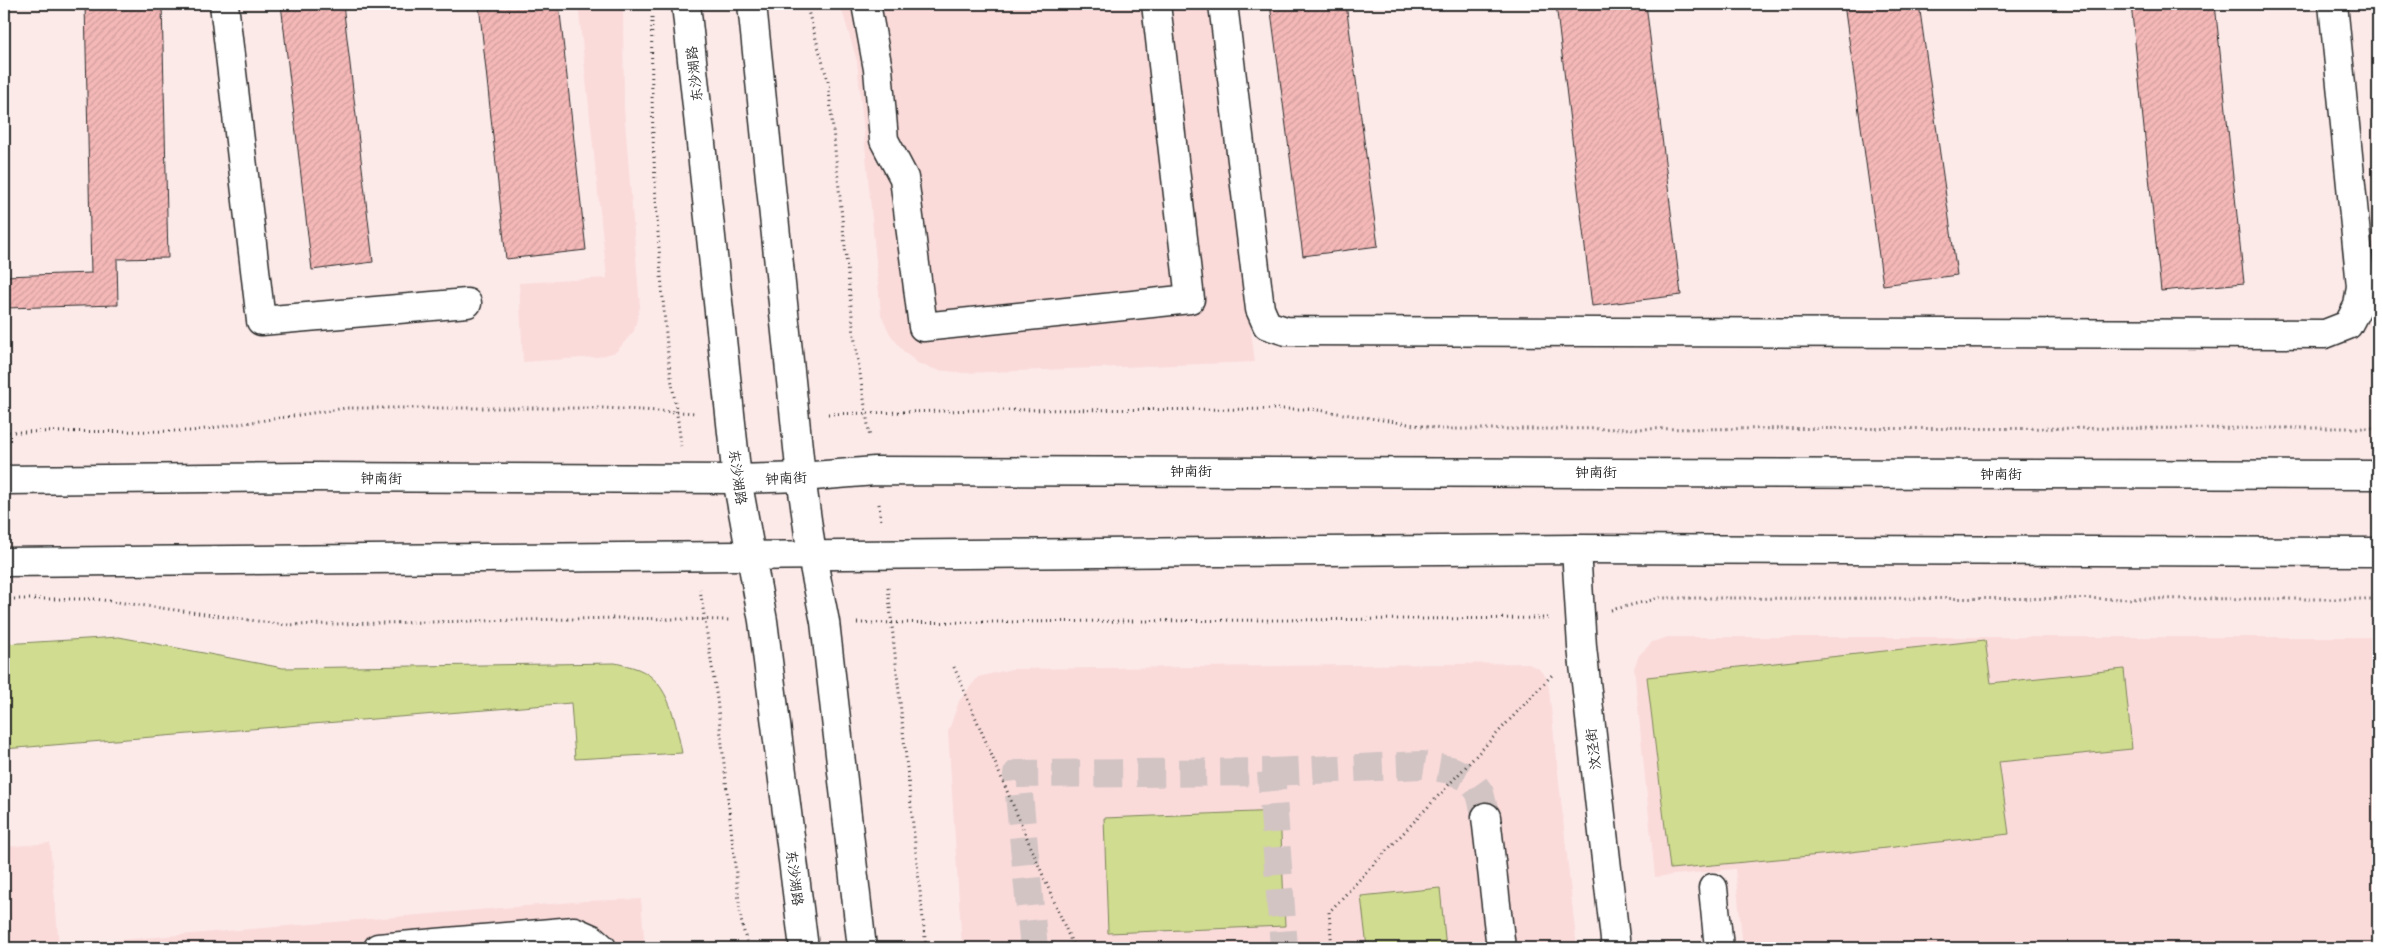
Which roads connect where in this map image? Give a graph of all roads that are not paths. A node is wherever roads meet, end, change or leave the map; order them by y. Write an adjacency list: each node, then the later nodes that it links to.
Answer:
1 (224, 4): 8 (main road)
2 (686, 4): 12 (main road, 东沙湖路)
3 (752, 4): 10 (main road)
4 (866, 4): 5 (main road)
5 (1156, 4)
6 (1223, 4): 7 (main road)
7 (2337, 4)
8 (467, 303)
9 (2378, 475): 10 (main road, 钟南街)
10 (800, 478): 12 (main road, 钟南街); 16 (main road)
11 (4, 480): 12 (main road, 钟南街)
12 (737, 480): 15 (main road, 东沙湖路)
13 (1576, 549): 14 (main road); 16 (main road); 25 (main road, 汶泾街)
14 (2378, 552)
15 (750, 555): 16 (main road); 17 (main road); 22 (main road, 东沙湖路)
16 (812, 556): 23 (main road)
17 (4, 562)
18 (1486, 818): 24 (main road)
19 (1713, 888): 26 (main road)
20 (378, 948): 21 (main road)
21 (602, 948)
22 (804, 948)
23 (862, 948)
24 (1501, 948)
25 (1616, 948)
26 (1719, 948)

